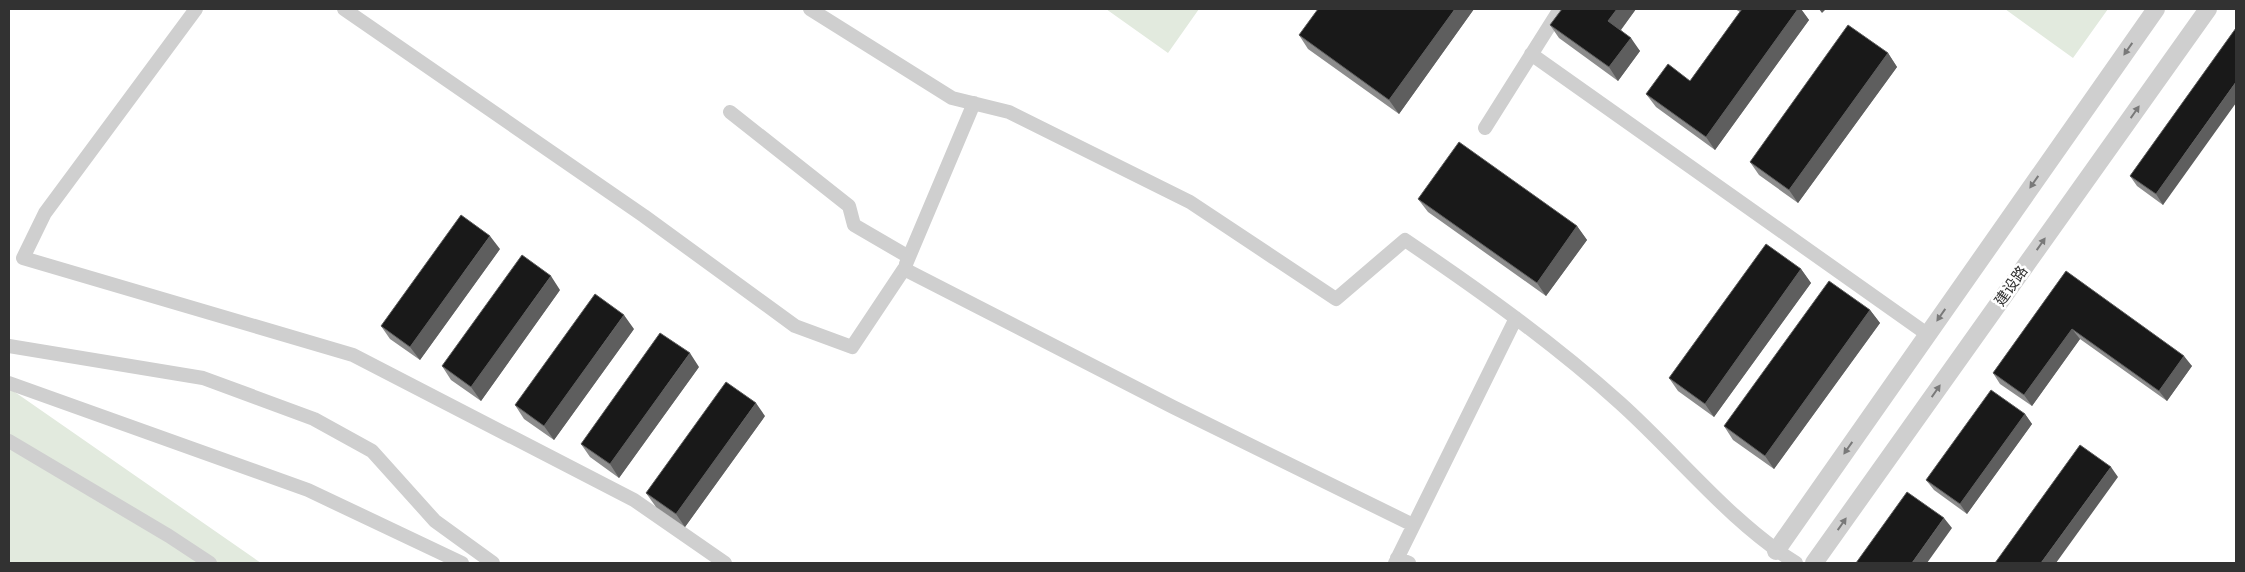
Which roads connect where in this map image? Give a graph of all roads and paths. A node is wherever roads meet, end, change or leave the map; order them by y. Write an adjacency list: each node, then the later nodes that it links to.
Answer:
1 (196, 9): 23 (street)
2 (344, 9): 11 (street)
3 (810, 9): 8 (street)
4 (1560, 9): 7 (street)
5 (2156, 9): 13 (street, one-way to 13)
6 (2208, 9): 25 (street, 建设路, one-way to 6)
7 (1530, 54): 10 (street); 13 (street)
8 (974, 104): 11 (street); 12 (street)
9 (730, 112): 11 (street)
10 (1485, 128)
11 (906, 263): 17 (street)
12 (1516, 318): 17 (street); 18 (street)
13 (1927, 334): 18 (street, one-way to 18)
14 (9, 346): 22 (street)
15 (9, 383): 21 (street)
16 (9, 441): 20 (street)
17 (1414, 525): 19 (street)
18 (1776, 551): 24 (street)
19 (1400, 562)
20 (210, 563)
21 (462, 563)
22 (493, 563)
23 (725, 563)
24 (1796, 563)
25 (1814, 563)

